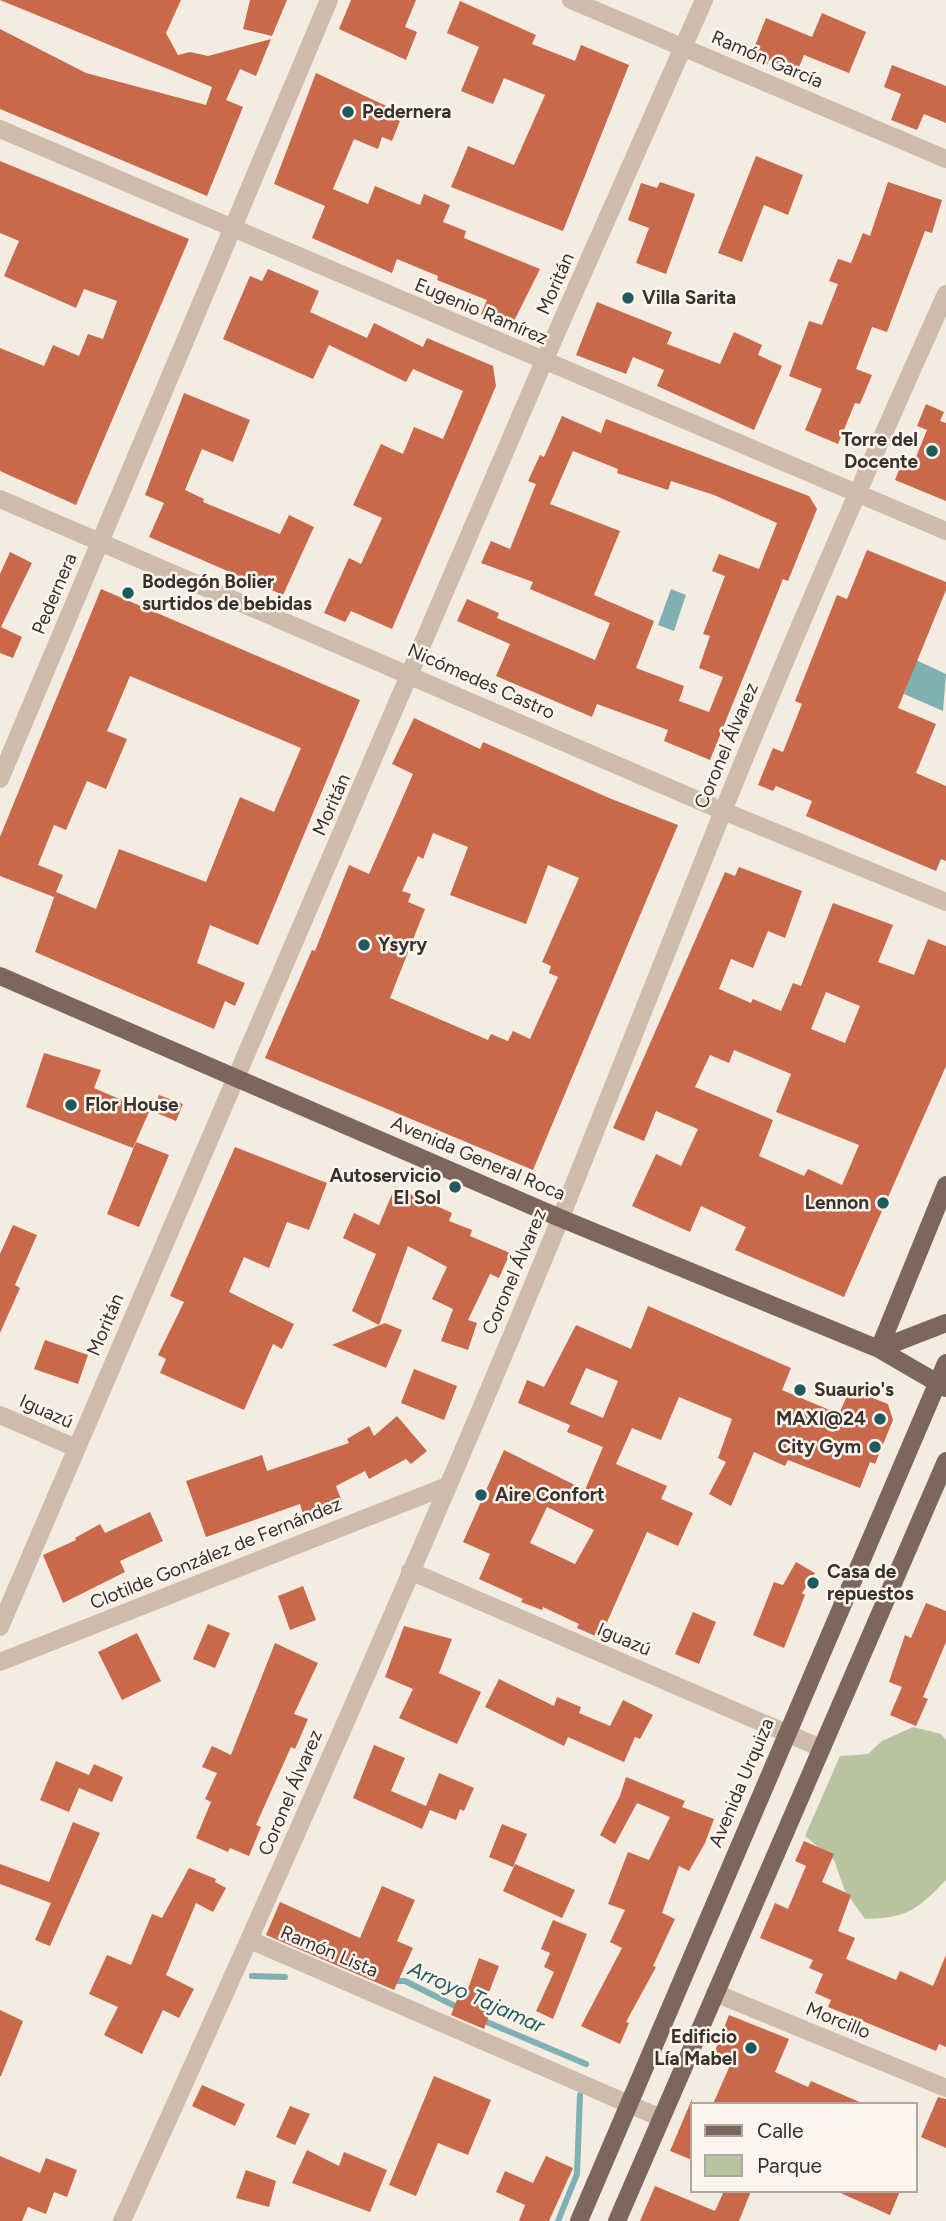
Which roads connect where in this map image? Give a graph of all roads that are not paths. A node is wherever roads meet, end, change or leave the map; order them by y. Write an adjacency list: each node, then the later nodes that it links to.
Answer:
1 (329, 0): 7 (street, Pedernera)
2 (571, 0): 4 (street, Ramón García)
3 (704, 0): 4 (street, Moritán)
4 (683, 48): 6 (street, Ramón García); 9 (street, Moritán)
5 (0, 130): 7 (street, Eugenio Ramírez)
6 (946, 159)
7 (232, 230): 9 (street, Eugenio Ramírez); 13 (street, Pedernera)
8 (946, 294): 10 (street, Coronel Álvarez)
9 (544, 361): 10 (street, Eugenio Ramírez); 14 (street, Moritán)
10 (856, 494): 12 (street, Eugenio Ramírez); 16 (street, Coronel Álvarez)
11 (0, 499): 13 (street, Nicómedes Castro)
12 (946, 531)
13 (100, 542): 14 (street, Nicómedes Castro); 15 (street, Pedernera)
14 (412, 674): 16 (street, Nicómedes Castro); 19 (street, Moritán)
15 (0, 779)
16 (723, 811): 17 (street, Nicómedes Castro); 21 (street, Coronel Álvarez)
17 (946, 902)
18 (0, 976): 19 (main road, Avenida General Roca)
19 (236, 1078): 21 (main road, Avenida General Roca); 27 (street, Moritán)
20 (946, 1185): 23 (main road)
21 (560, 1218): 23 (main road, Avenida General Roca); 29 (street, Coronel Álvarez)
22 (946, 1324): 23 (main road)
23 (879, 1349): 25 (main road, Avenida General Roca)
24 (946, 1363): 25 (main road, Avenida Urquiza)
25 (942, 1385): 33 (main road, Avenida Urquiza)
26 (0, 1415): 27 (street, Iguazú)
27 (76, 1448): 31 (street, Moritán)
28 (946, 1461): 34 (main road)
29 (447, 1486): 30 (street, Coronel Álvarez); 32 (street, Clotilde González de Fernández)
30 (410, 1571): 33 (street, Iguazú); 35 (street, Coronel Álvarez)
31 (0, 1627)
32 (0, 1662)
33 (786, 1733): 34 (street, Iguazú); 38 (main road, Avenida Urquiza)
34 (821, 1748): 36 (main road)
35 (250, 1940): 38 (street, Ramón Lista); 40 (street, Coronel Álvarez)
36 (715, 1993): 37 (street, Morcillo); 39 (main road)
37 (946, 2088)
38 (629, 2104): 39 (street, Ramón Lista); 41 (main road, Avenida Urquiza)
39 (661, 2118): 42 (main road)
40 (122, 2221)
41 (579, 2221)
42 (617, 2221)

